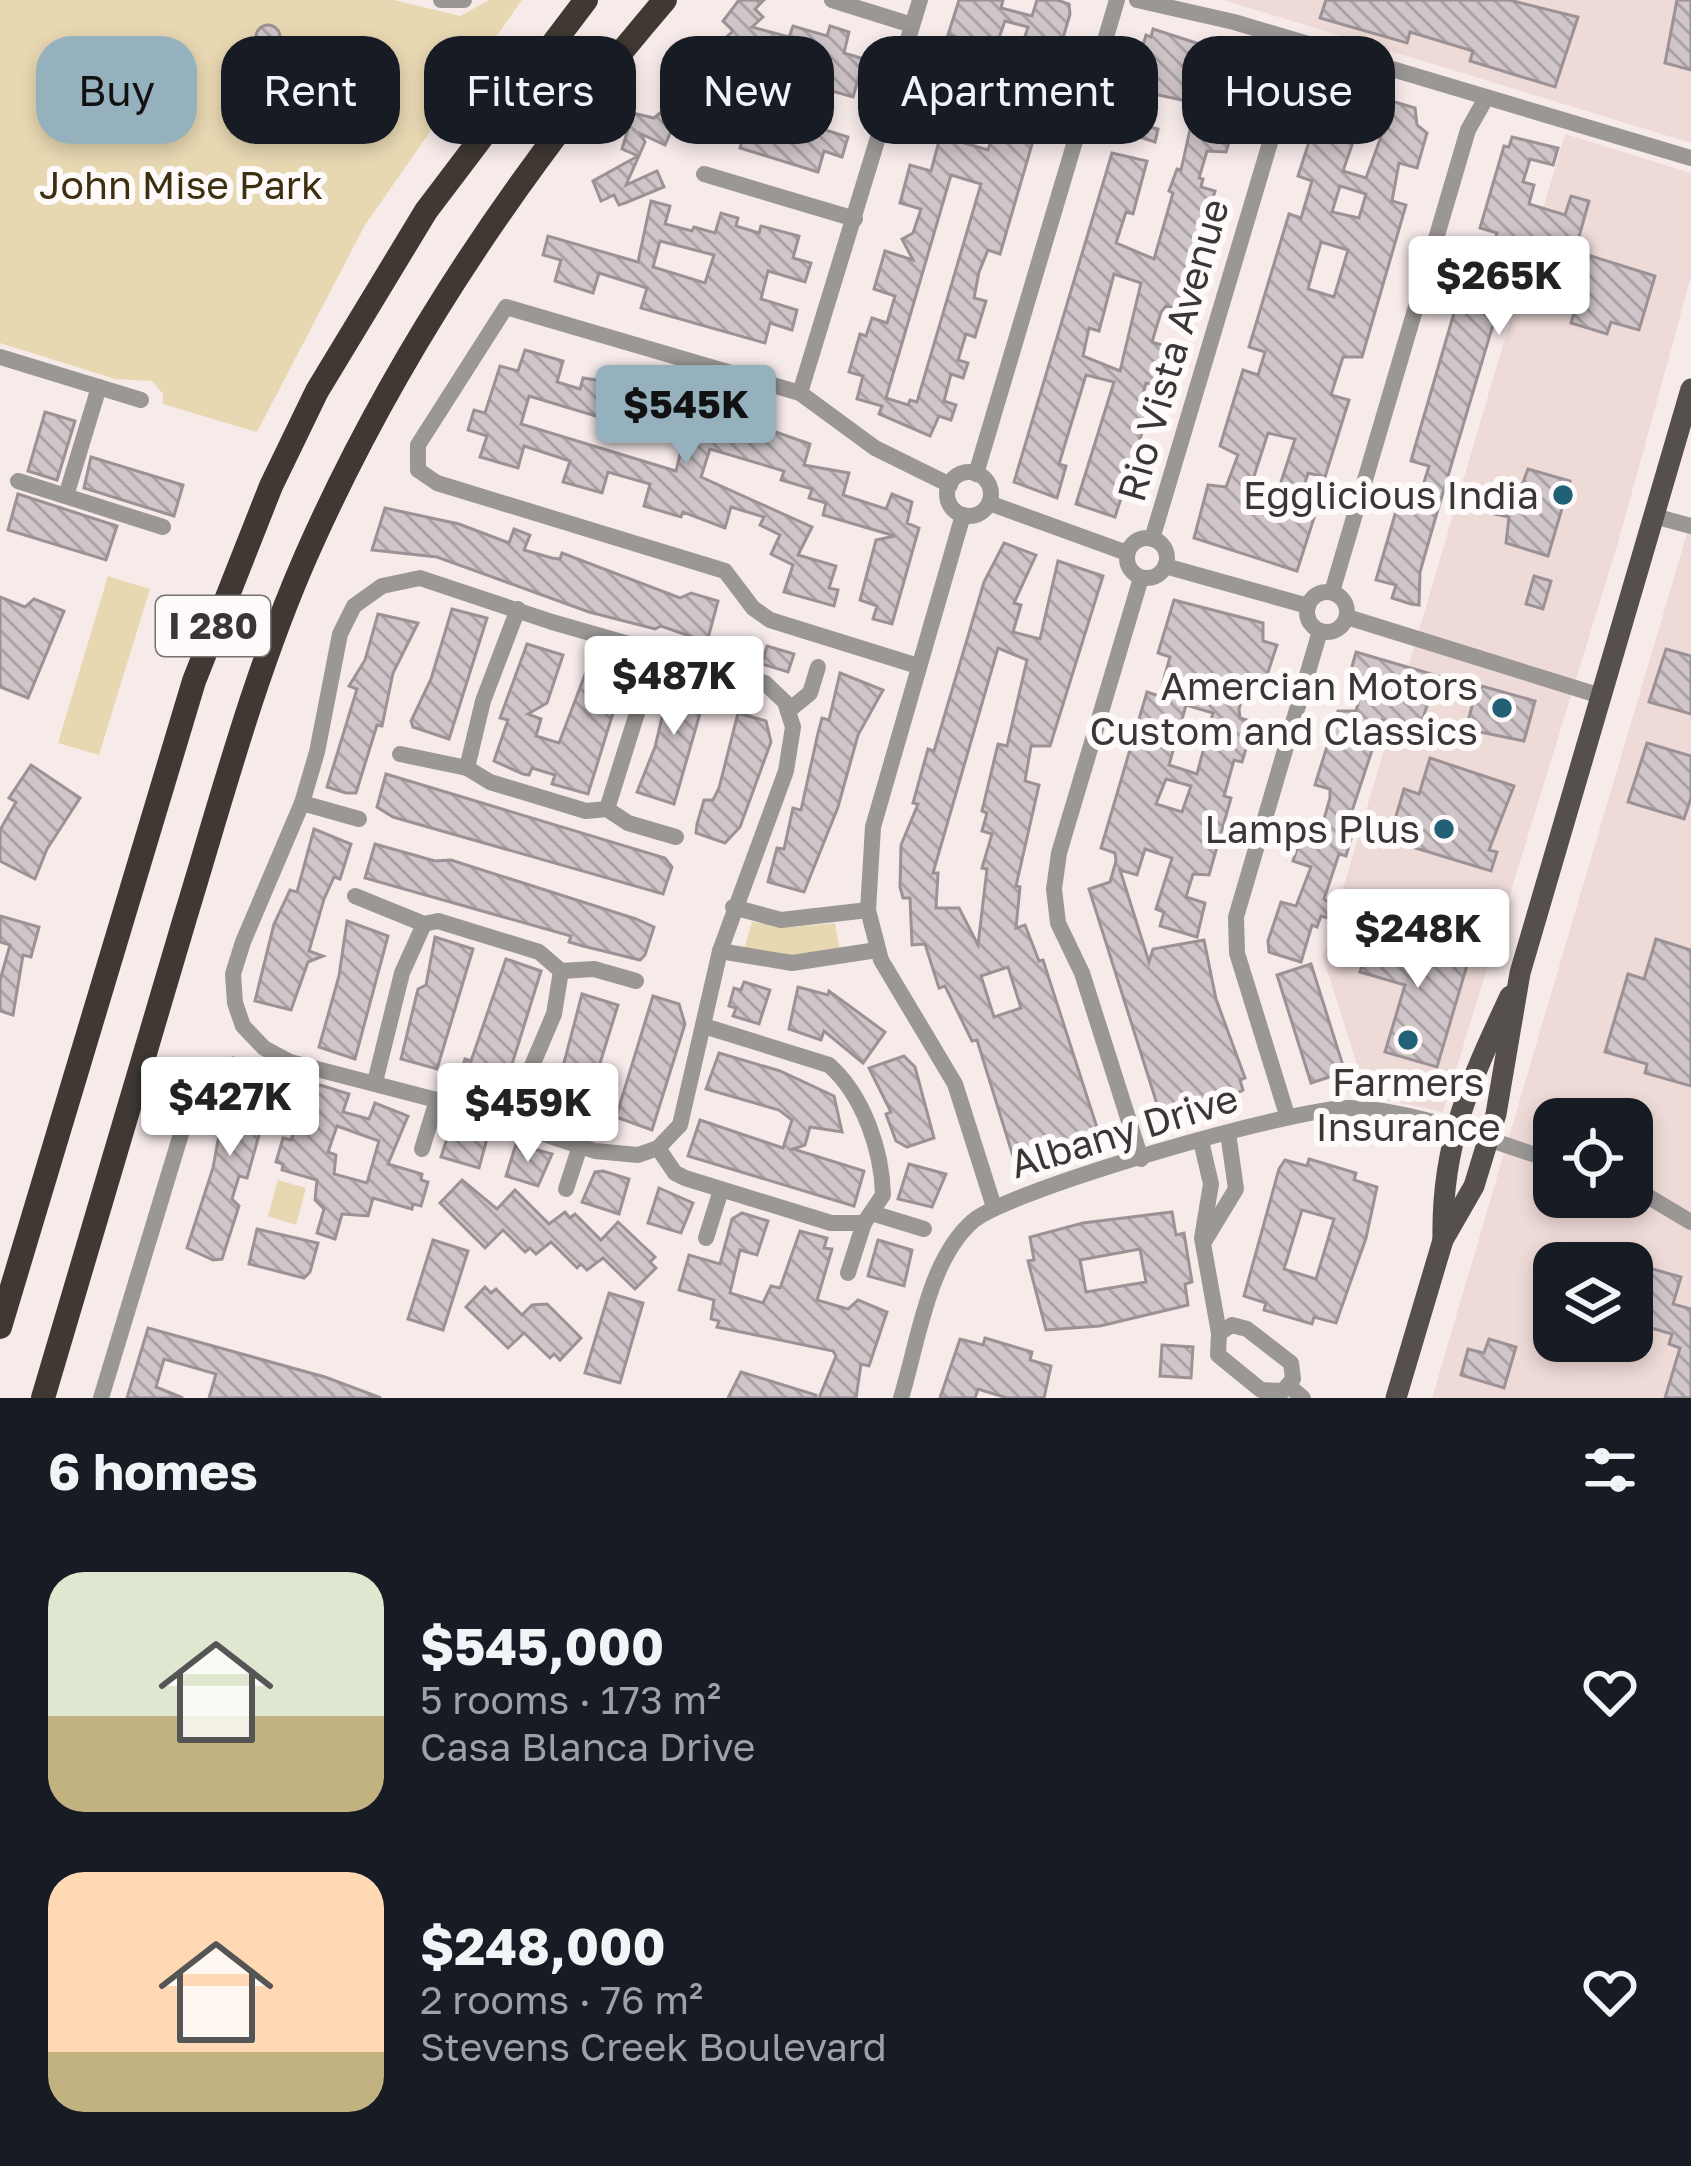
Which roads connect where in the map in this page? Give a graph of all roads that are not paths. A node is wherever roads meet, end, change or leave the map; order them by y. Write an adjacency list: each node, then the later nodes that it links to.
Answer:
1 (441, 0): 2 (street)
2 (464, 0)
3 (586, 0): 89 (highway, I 280)
4 (665, 0): 92 (highway, I 280)
5 (832, 0): 10 (street)
6 (920, 0): 10 (street)
7 (1117, 0): 23 (street)
8 (1137, 0): 9 (street)
9 (1170, 2): 11 (street)
10 (912, 25): 17 (street)
11 (1280, 36)
12 (1395, 71): 13 (street)
13 (1486, 98): 15 (street); 36 (street)
14 (1270, 144): 32 (street, Rio Vista Avenue)
15 (1691, 158)
16 (704, 174): 17 (street)
17 (855, 219): 21 (street)
18 (0, 357): 19 (street)
19 (99, 387): 22 (street); 26 (street)
20 (1691, 388): 29 (main road)
21 (800, 393): 25 (street); 42 (street)
22 (142, 400)
23 (976, 474): 25 (street); 27 (street)
24 (18, 481): 26 (street)
25 (950, 485): 28 (street)
26 (66, 496): 31 (street)
27 (989, 503): 28 (street); 33 (street)
28 (963, 515): 42 (street)
29 (1654, 516): 30 (street); 44 (main road)
30 (1691, 526)
31 (163, 527)
32 (1152, 539): 33 (street); 34 (street)
33 (1127, 554): 35 (street)
34 (1166, 566): 35 (street); 37 (street)
35 (1141, 578): 77 (street)
36 (1332, 592): 37 (street); 39 (street)
37 (1308, 605): 40 (street)
38 (518, 610): 41 (street); 47 (street); 48 (street)
39 (1347, 617): 40 (street); 44 (street)
40 (1320, 631): 67 (street)
41 (651, 650): 45 (street); 49 (street)
42 (918, 666): 54 (street)
43 (818, 667): 45 (street)
44 (1601, 696): 59 (main road)
45 (788, 711): 53 (street)
46 (400, 754): 47 (street)
47 (467, 769): 49 (street)
48 (302, 803): 50 (street); 62 (street)
49 (607, 809): 51 (street)
50 (359, 819)
51 (676, 837)
52 (355, 896): 55 (street)
53 (733, 908): 54 (street); 57 (street)
54 (868, 910): 56 (street)
55 (424, 924): 58 (street); 63 (street)
56 (877, 950): 57 (street); 81 (street)
57 (720, 951): 61 (street)
58 (561, 971): 60 (street); 68 (street)
59 (1520, 974): 69 (main road); 72 (main road)
60 (636, 981)
61 (704, 1026): 74 (street); 83 (street)
62 (297, 1064): 63 (street); 66 (street)
63 (375, 1082): 65 (street)
64 (194, 1090): 93 (street)
65 (437, 1100): 68 (street); 75 (street)
66 (282, 1105)
67 (1287, 1115): 69 (street, Albany Drive); 70 (street, Albany Drive)
68 (508, 1122): 73 (street)
69 (1455, 1132): 72 (street, Albany Drive); 87 (main road)
70 (1228, 1133): 71 (street, Albany Drive); 82 (street)
71 (1201, 1141): 77 (street, Albany Drive); 82 (street)
72 (1487, 1141): 76 (street, Albany Drive); 87 (main road)
73 (580, 1146): 74 (street); 78 (street)
74 (658, 1148): 79 (street)
75 (422, 1150)
76 (1533, 1155)
77 (1141, 1160): 81 (street, Albany Drive)
78 (566, 1189)
79 (721, 1190): 83 (street); 86 (street)
80 (1653, 1199): 84 (street)
81 (994, 1207): 94 (street, Albany Drive)
82 (1216, 1210): 90 (street)
83 (869, 1219): 85 (street); 88 (street)
84 (1691, 1222)
85 (923, 1229)
86 (706, 1238)
87 (1443, 1240): 95 (main road)
88 (848, 1274)
89 (0, 1328)
90 (1219, 1333): 91 (street); 91 (street)
91 (1296, 1392)
92 (43, 1398)
93 (101, 1398)
94 (901, 1398)
95 (1396, 1398)

